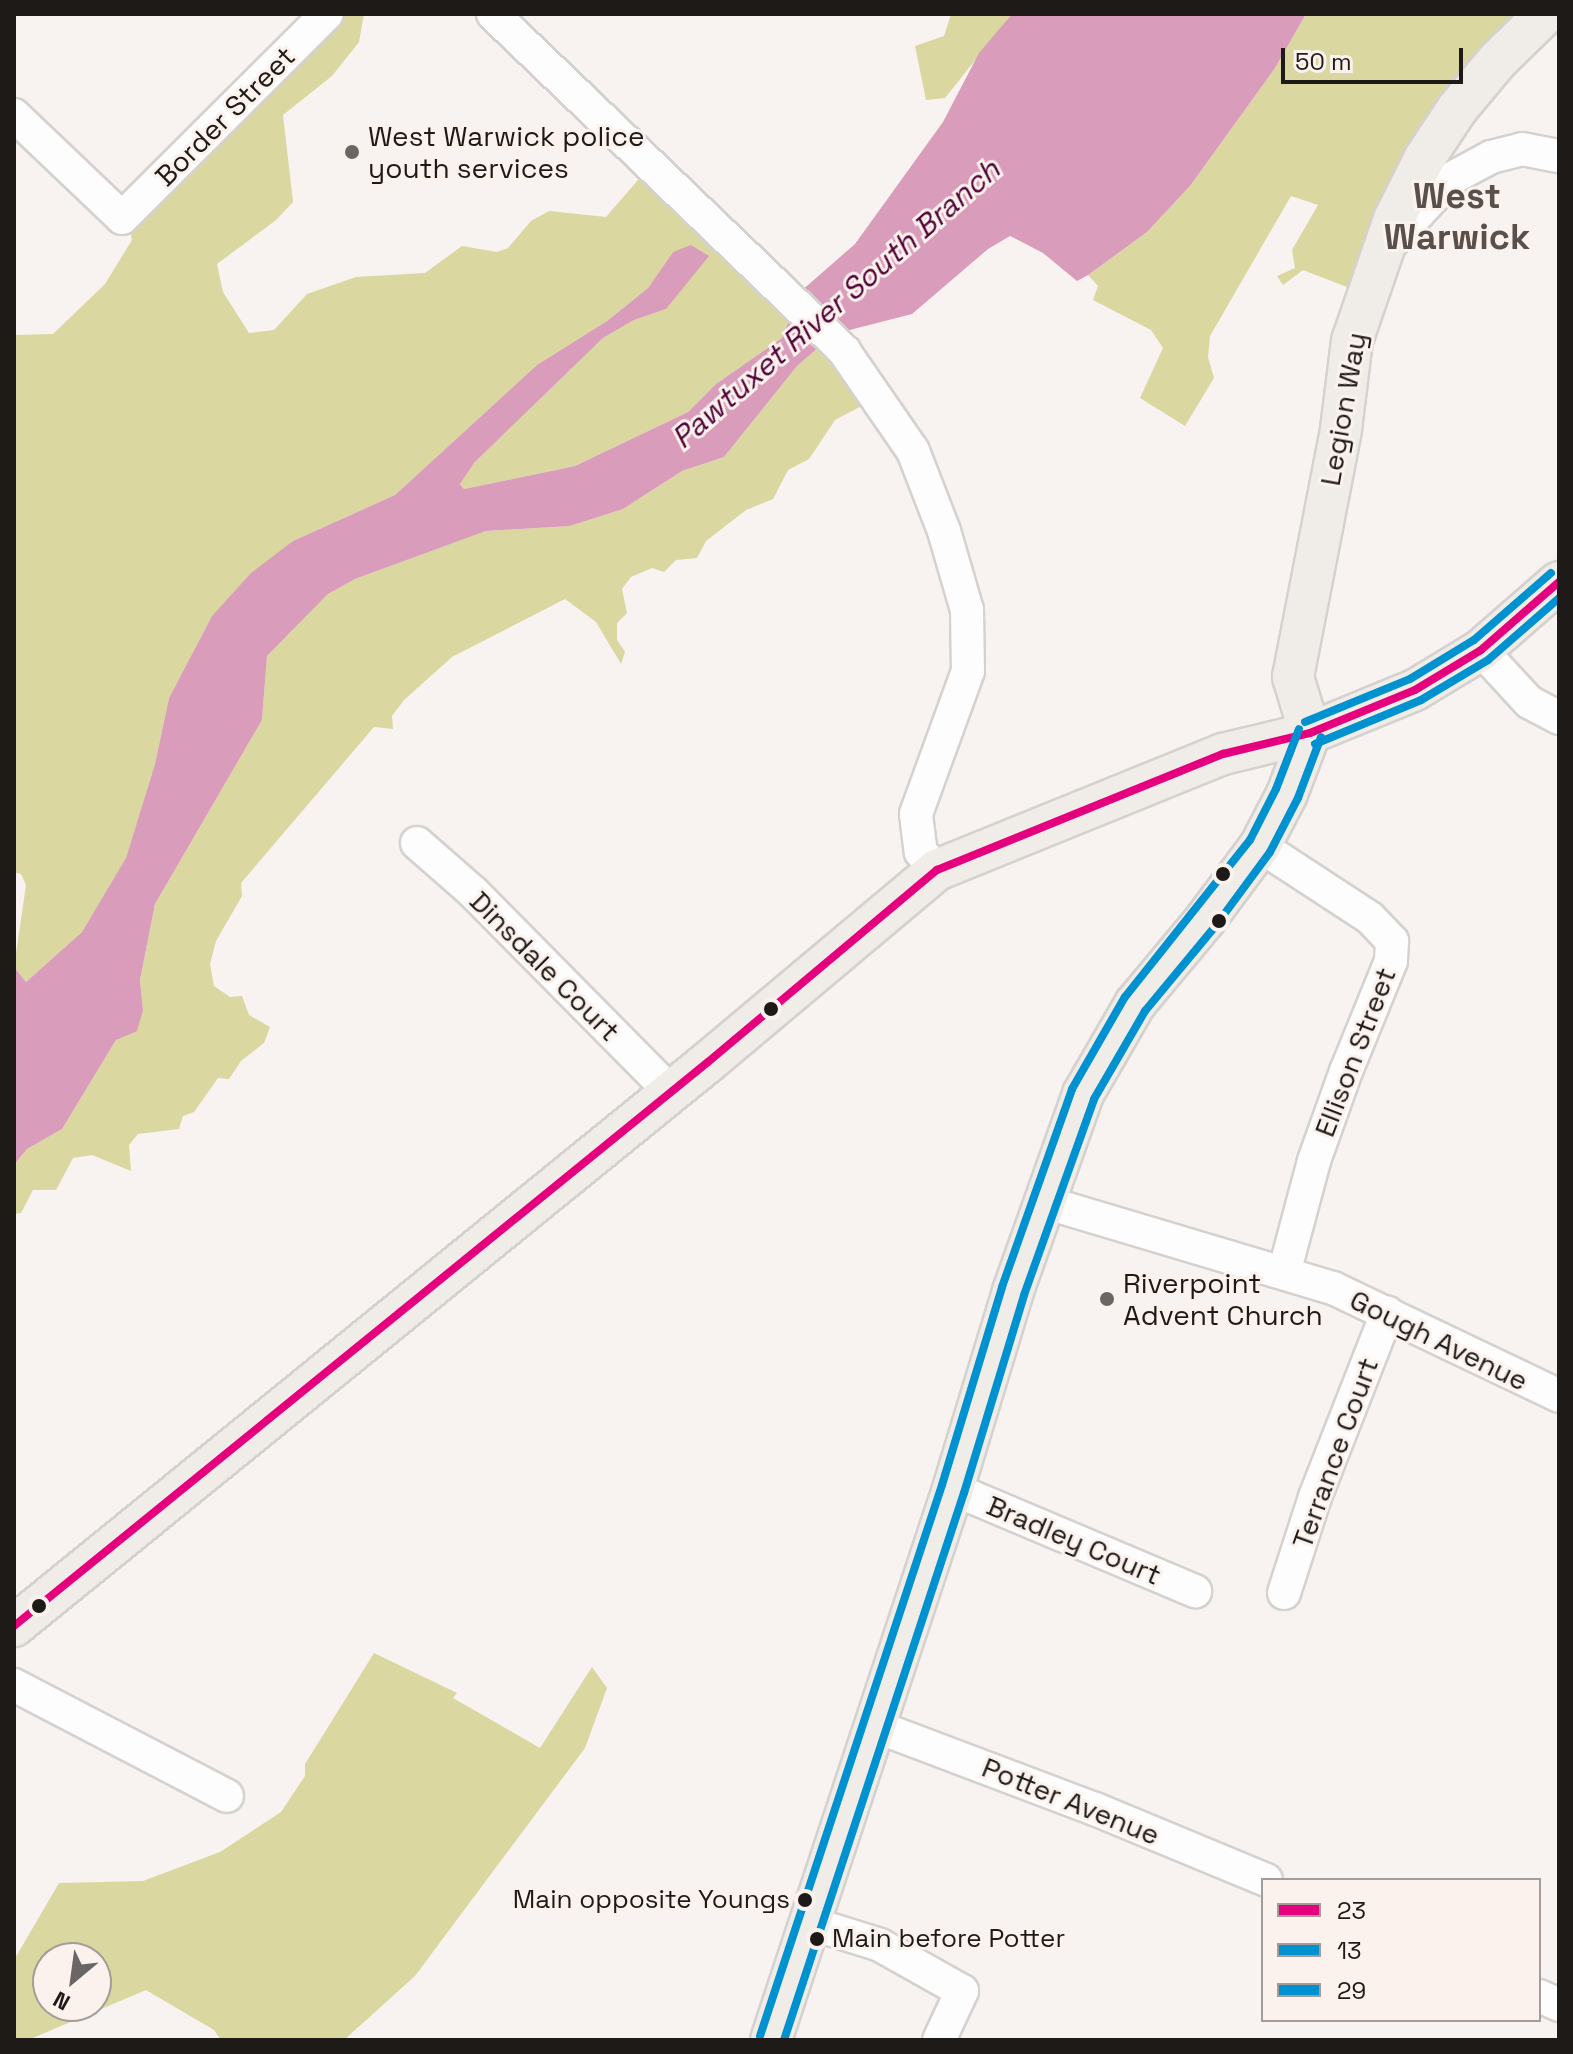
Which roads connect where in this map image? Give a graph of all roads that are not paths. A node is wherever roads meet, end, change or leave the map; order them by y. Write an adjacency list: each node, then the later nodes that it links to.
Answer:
1 (327, 14): 4 (street, Border Street)
2 (493, 14): 13 (street)
3 (1545, 14): 6 (main road, Legion Way)
4 (14, 115)
5 (1559, 156): 6 (street)
6 (1385, 249): 10 (main road, Legion Way)
7 (1559, 582): 8 (main road)
8 (1481, 650): 9 (street); 10 (main road)
9 (1559, 718)
10 (1310, 733): 12 (main road); 13 (main road)
11 (417, 843): 14 (street, Dinsdale Court)
12 (1260, 846): 15 (main road); 16 (street, Ellison Street)
13 (937, 870): 14 (main road)
14 (670, 1091): 22 (main road)
15 (1044, 1202): 16 (street, Gough Avenue); 19 (main road)
16 (1284, 1273): 17 (street, Gough Avenue)
17 (1387, 1313): 18 (street, Gough Avenue); 21 (street, Terrance Court)
18 (1559, 1396)
19 (953, 1489): 20 (street, Bradley Court); 24 (main road)
20 (1195, 1591)
21 (1284, 1593)
22 (14, 1626)
23 (14, 1685): 25 (street)
24 (875, 1726): 26 (street, Potter Avenue); 27 (main road)
25 (227, 1796)
26 (1261, 1878)
27 (810, 1923): 28 (main road); 29 (street)
28 (771, 2040)
29 (939, 2040)

